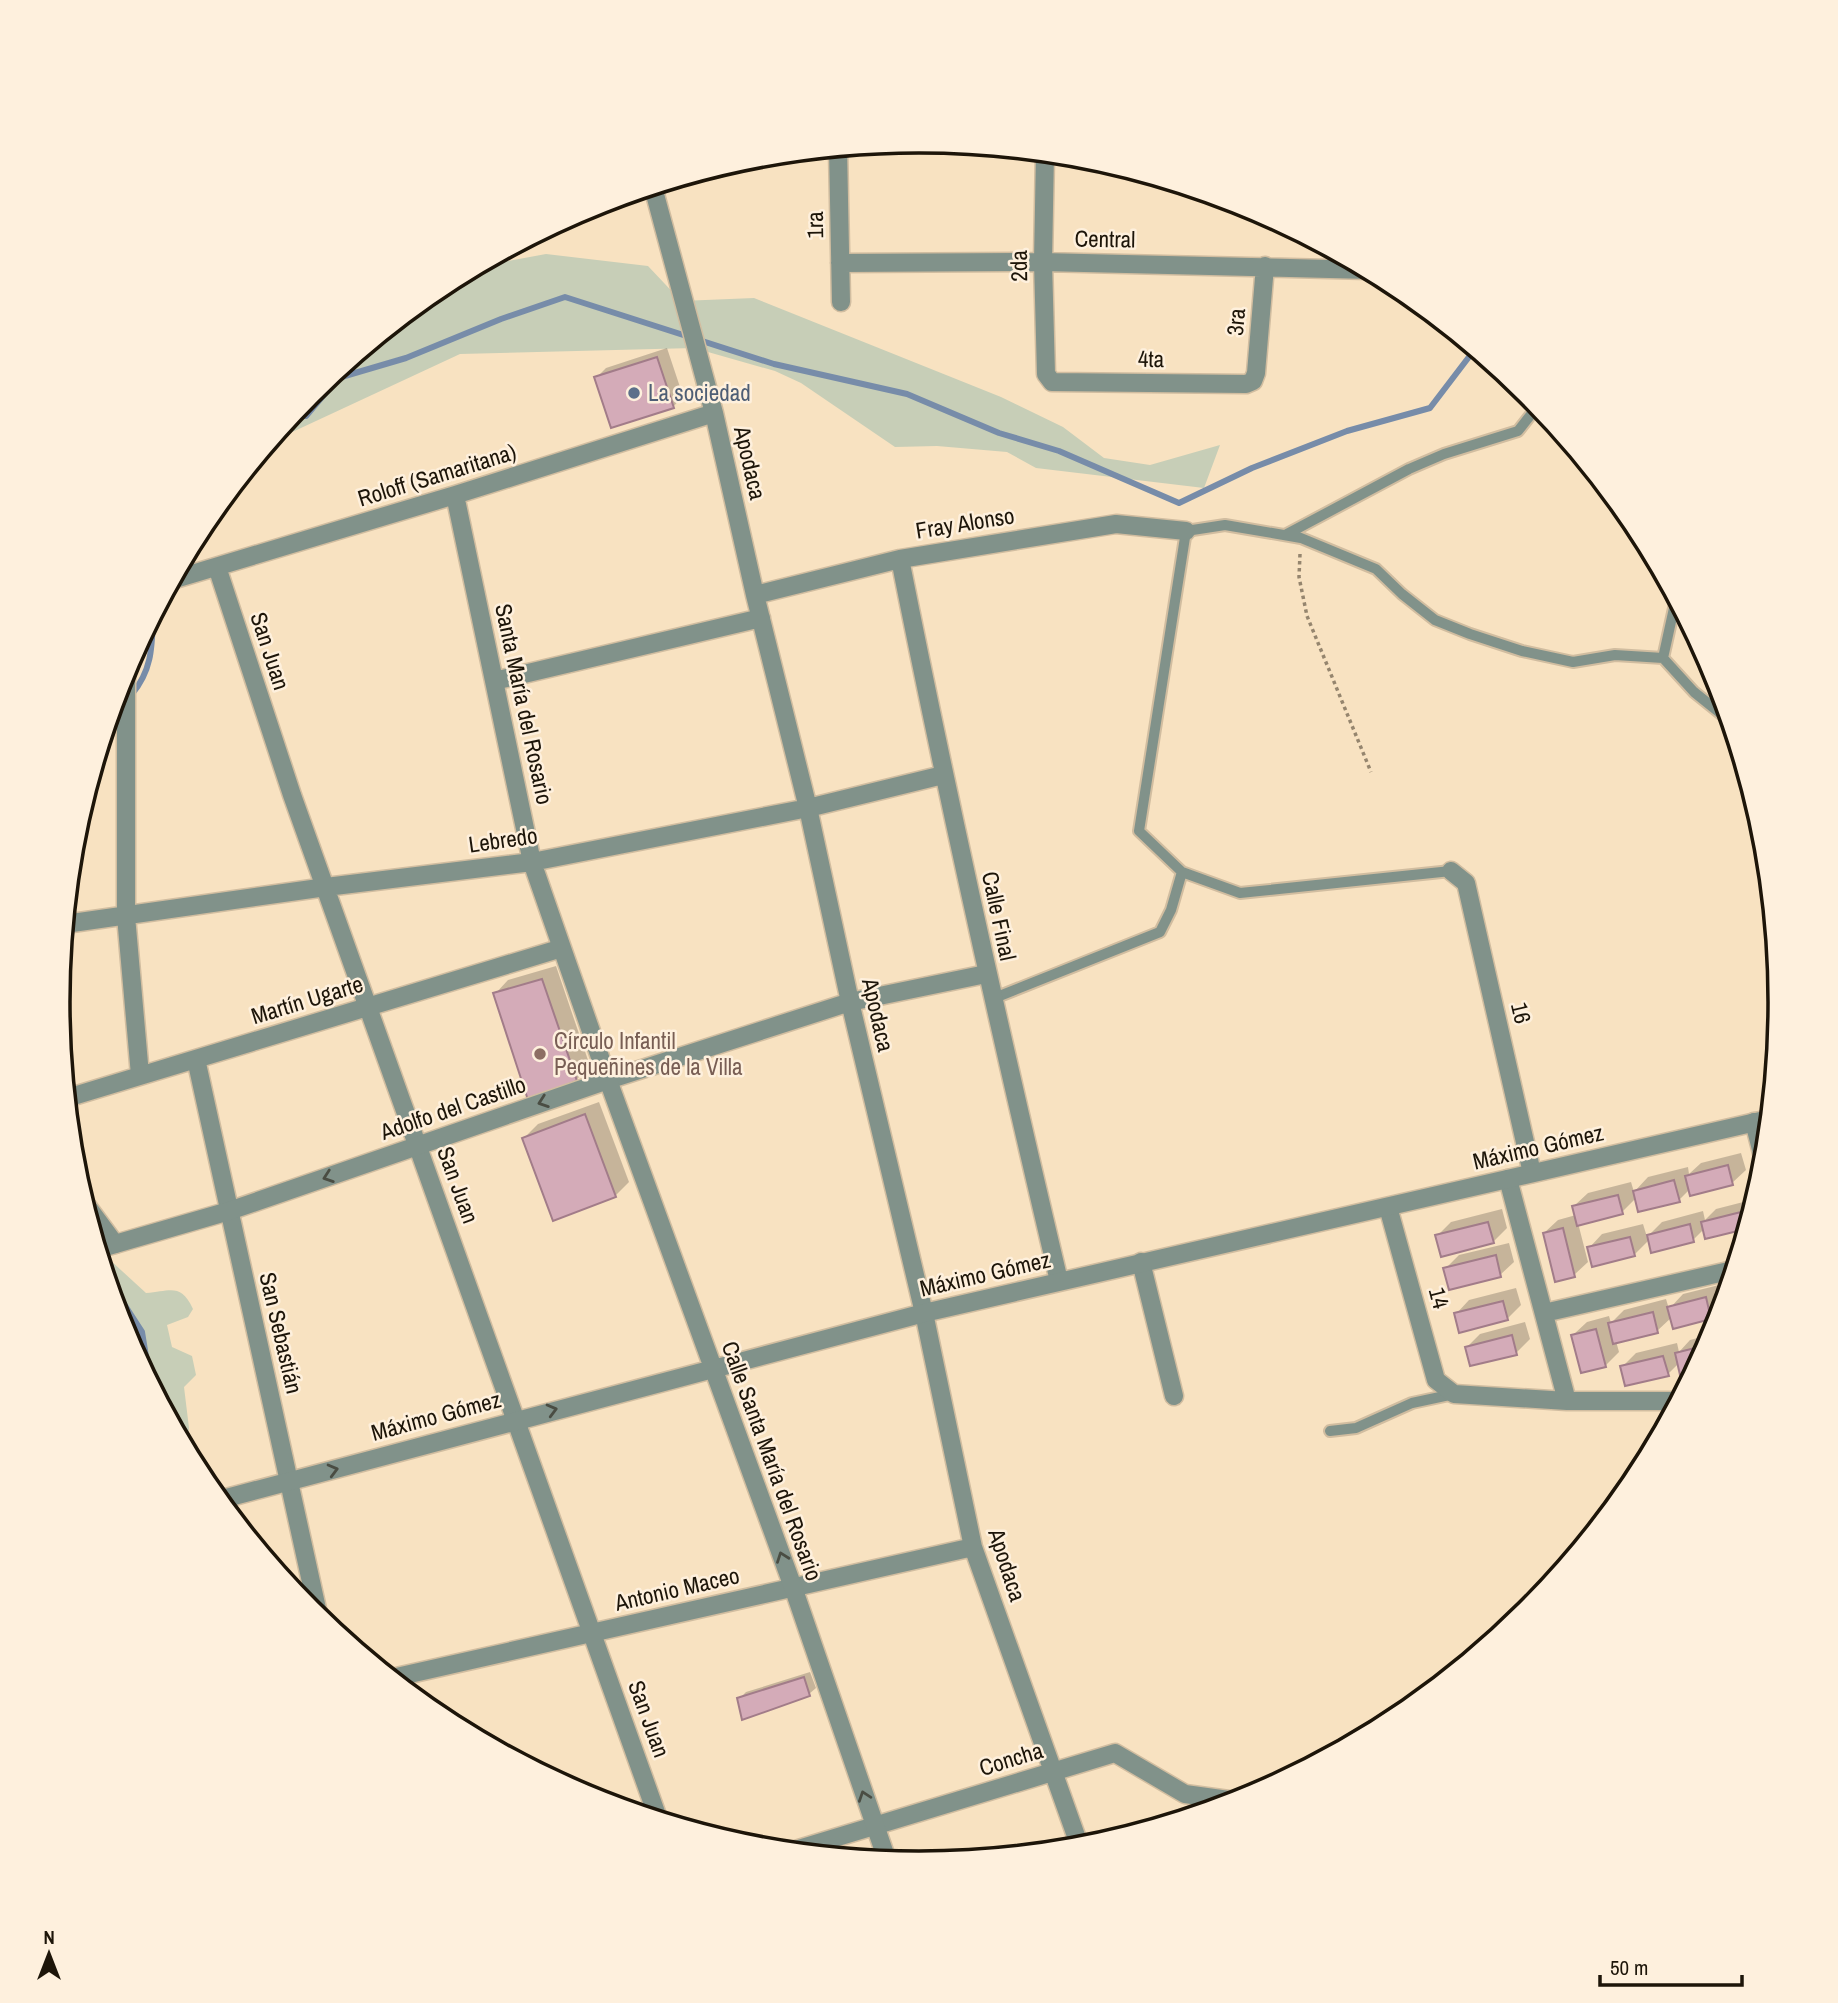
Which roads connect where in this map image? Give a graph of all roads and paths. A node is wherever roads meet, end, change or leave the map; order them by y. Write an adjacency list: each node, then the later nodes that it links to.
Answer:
1 (838, 157): 5 (street, 1ra)
2 (1045, 162): 4 (street, 2da)
3 (655, 195): 11 (street, Apodaca)
4 (1043, 262): 5 (street, Central); 6 (street, Central); 9 (street, 2da)
5 (840, 263): 8 (street, 1ra)
6 (1265, 267): 7 (street, Central); 10 (street, 3ra)
7 (1349, 269)
8 (841, 302)
9 (1048, 379): 10 (street, 4ta)
10 (1254, 381)
11 (714, 413): 13 (street, Roloff (Samaritana)); 20 (street, Apodaca)
12 (1531, 414): 15 (lane)
13 (455, 495): 18 (street, Roloff (Samaritana)); 24 (street, Santa María del Rosario)
14 (1186, 531): 15 (lane); 17 (street, Fray Alonso); 32 (lane)
15 (1287, 534): 16 (lane)
16 (1301, 538): 23 (lane); 27 (path)
17 (900, 558): 20 (street, Fray Alonso); 28 (street, Calle Final)
18 (217, 567): 19 (street, Roloff (Samaritana)); 33 (street, San Juan)
19 (184, 576)
20 (755, 595): 22 (street, Apodaca)
21 (1673, 613): 23 (lane)
22 (761, 618): 24 (street); 29 (street, Apodaca)
23 (1663, 658): 26 (lane)
24 (494, 681): 30 (street, Santa María del Rosario)
25 (126, 701): 34 (street)
26 (1715, 709)
27 (1371, 772)
28 (943, 775): 29 (street, Lebredo); 37 (street, Calle Final)
29 (808, 808): 30 (street, Lebredo); 39 (street, Apodaca)
30 (532, 862): 33 (street, Lebredo); 36 (street, Santa María del Rosario)
31 (1451, 871): 32 (lane); 47 (street, 16)
32 (1182, 872): 38 (lane)
33 (327, 887): 34 (street, Lebredo); 40 (street, San Juan)
34 (125, 916): 35 (street, Lebredo); 42 (street)
35 (74, 923)
36 (562, 948): 40 (street, Martín Ugarte); 43 (street, Santa María del Rosario)
37 (986, 974): 38 (street, Calle Final); 39 (street, Adolfo del Castillo)
38 (992, 999): 54 (street, Calle Final)
39 (850, 1002): 43 (street, Adolfo del Castillo); 55 (street, Apodaca)
40 (369, 1007): 41 (street, Martín Ugarte); 46 (street, San Juan)
41 (195, 1059): 42 (street, Martín Ugarte); 50 (street, San Sebastián)
42 (140, 1075): 44 (street, Martín Ugarte)
43 (608, 1080): 46 (street, Adolfo del Castillo, one-way to 46); 57 (street, Calle Santa María del Rosario)
44 (75, 1095)
45 (1759, 1121): 47 (street, Máximo Gómez)
46 (419, 1146): 50 (street, Adolfo del Castillo, one-way to 50); 62 (street, San Juan)
47 (1532, 1173): 48 (street, Máximo Gómez)
48 (1508, 1178): 49 (street, Máximo Gómez); 56 (street)
49 (1388, 1207): 52 (street, Máximo Gómez); 58 (street, 14)
50 (229, 1211): 51 (street, Adolfo del Castillo); 64 (street, San Sebastián)
51 (106, 1247)
52 (1142, 1262): 54 (street, Máximo Gómez); 59 (street)
53 (1724, 1272): 56 (street)
54 (1059, 1281): 55 (street, Máximo Gómez)
55 (924, 1313): 57 (street, Máximo Gómez); 66 (street, Apodaca)
56 (1544, 1313): 61 (street)
57 (712, 1368): 62 (street, Máximo Gómez, one-way to 57); 67 (street, Calle Santa María del Rosario, one-way to 57)
58 (1454, 1394): 61 (street); 63 (lane)
59 (1174, 1396)
60 (1667, 1401): 61 (street)
61 (1567, 1402)
62 (516, 1419): 64 (street, Máximo Gómez, one-way to 62); 69 (street, San Juan)
63 (1330, 1431)
64 (290, 1481): 65 (street, Máximo Gómez); 68 (street, San Sebastián)
65 (230, 1497)
66 (973, 1547): 67 (street, Antonio Maceo); 71 (street, Apodaca)
67 (793, 1587): 69 (street, Antonio Maceo); 74 (street, Calle Santa María del Rosario, one-way to 67)
68 (315, 1597)
69 (592, 1634): 70 (street, Antonio Maceo); 73 (street, San Juan)
70 (403, 1676)
71 (1052, 1772): 72 (street, Concha); 74 (street, Concha); 75 (street, Apodaca)
72 (1212, 1798)
73 (654, 1808)
74 (874, 1826): 76 (street, Concha); 77 (street, Calle Santa María del Rosario)
75 (1076, 1836)
76 (815, 1844)
77 (883, 1850)

